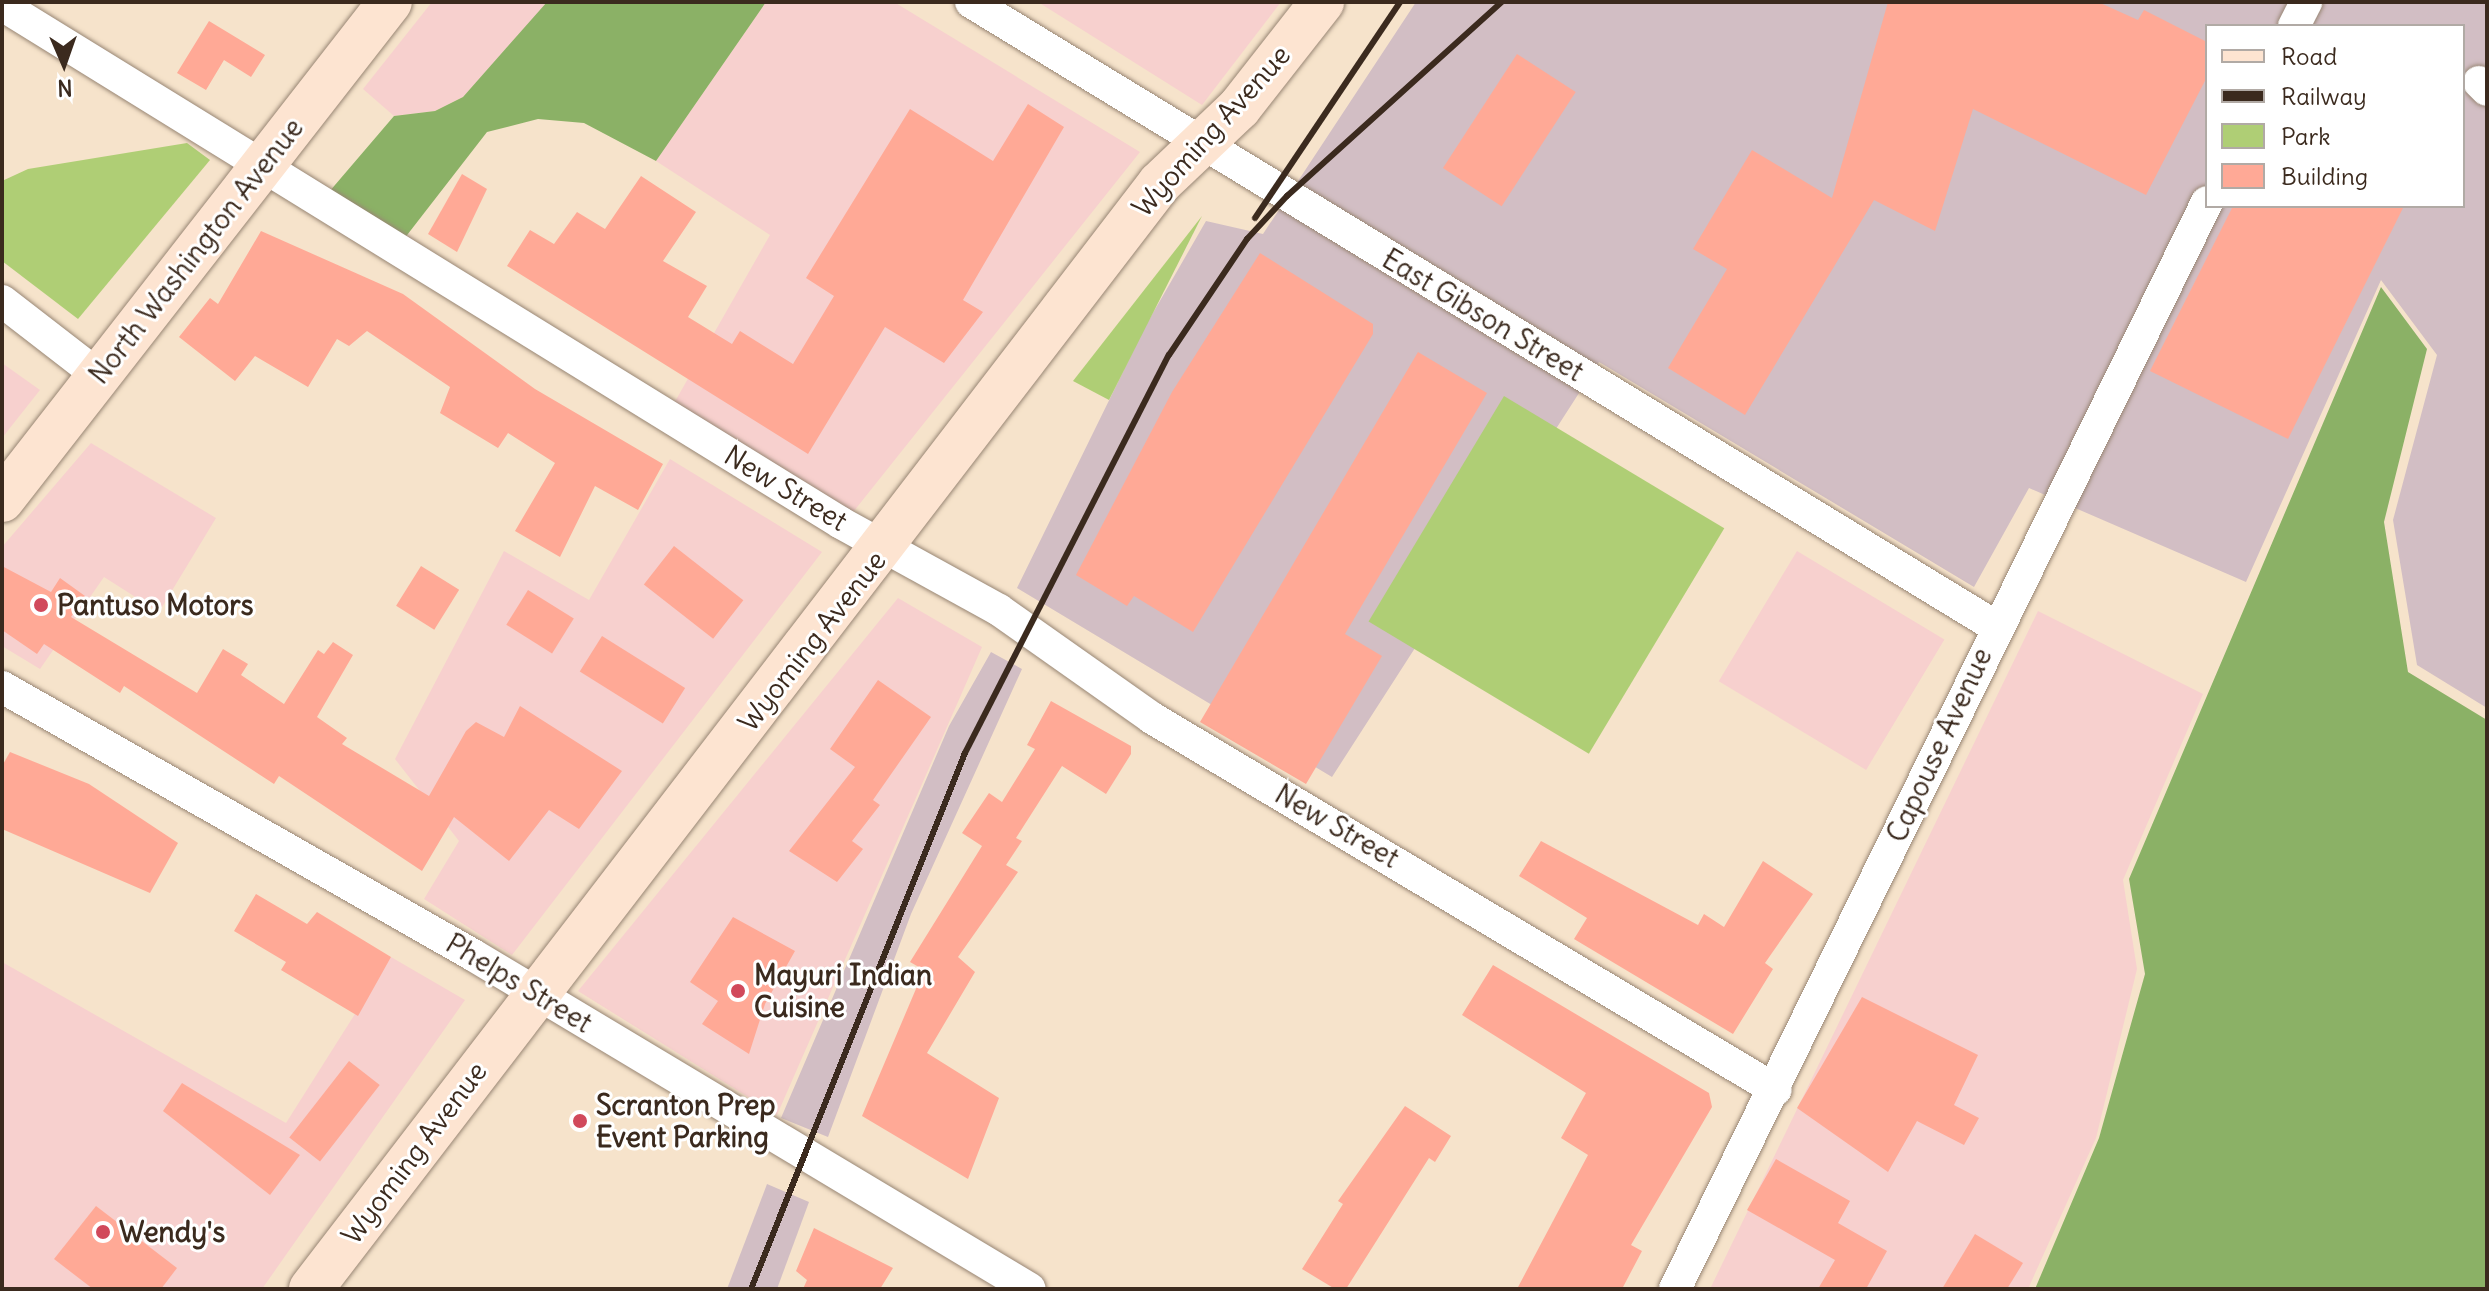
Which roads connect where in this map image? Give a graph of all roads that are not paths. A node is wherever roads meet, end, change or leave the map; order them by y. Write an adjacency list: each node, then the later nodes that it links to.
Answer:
1 (390, 2): 8 (main road, North Washington Avenue)
2 (971, 2): 7 (street, East Gibson Street)
3 (1322, 2): 7 (main road, Wyoming Avenue)
4 (2306, 2): 6 (street)
5 (2, 5): 8 (street, New Street)
6 (2295, 24)
7 (1202, 143): 13 (main road, Wyoming Avenue); 14 (street, East Gibson Street)
8 (263, 166): 11 (main road, North Washington Avenue); 13 (street, New Street)
9 (2205, 206): 14 (street, Capouse Avenue)
10 (2, 301): 11 (street)
11 (99, 376): 12 (main road, North Washington Avenue)
12 (2, 500)
13 (886, 546): 16 (main road, Wyoming Avenue); 17 (street, New Street)
14 (1995, 626): 17 (street, Capouse Avenue)
15 (2, 687): 16 (street, Phelps Street)
16 (536, 992): 18 (main road, Wyoming Avenue); 19 (street, Phelps Street)
17 (1776, 1090): 20 (street, Capouse Avenue)
18 (311, 1289)
19 (1030, 1289)
20 (1675, 1289)

